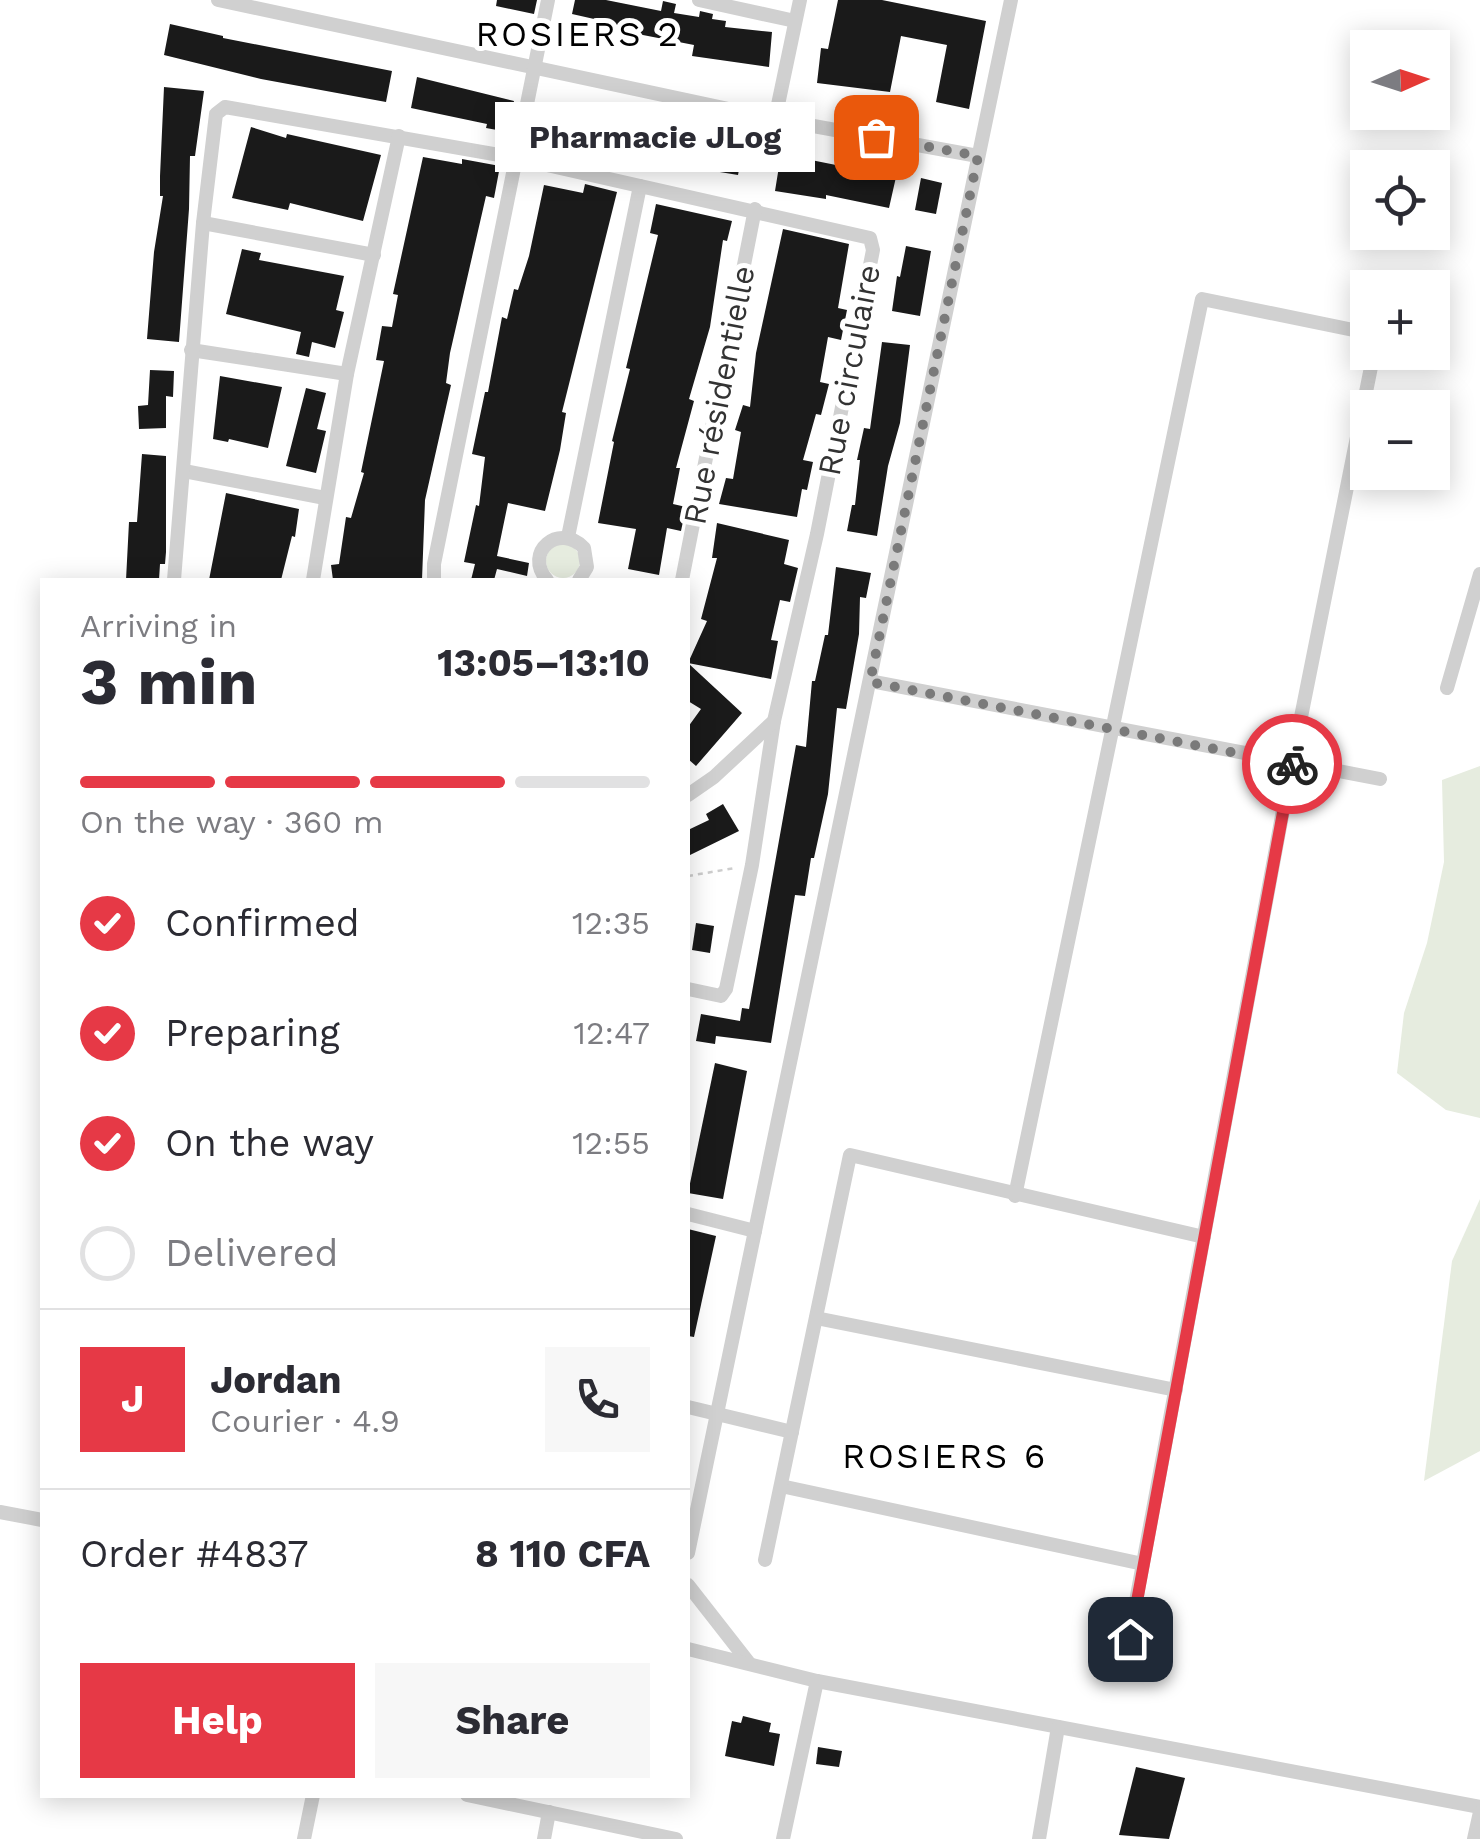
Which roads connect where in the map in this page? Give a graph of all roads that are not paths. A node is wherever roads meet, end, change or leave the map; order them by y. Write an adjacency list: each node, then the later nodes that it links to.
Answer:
1 (218, 0): 7 (street)
2 (548, 0): 7 (street)
3 (699, 0): 6 (street)
4 (800, 0): 6 (street)
5 (1011, 0): 10 (street)
6 (795, 21): 8 (street)
7 (535, 66): 8 (street); 11 (street)
8 (775, 119): 10 (street)
9 (399, 136): 11 (street, Rue circulaire); 14 (street, Rue circulaire); 15 (street)
10 (978, 156): 30 (street)
11 (516, 158): 12 (street, Rue circulaire); 26 (street)
12 (640, 186): 13 (street, Rue circulaire); 22 (street)
13 (755, 209): 29 (street, Rue résidentielle); 32 (street, Rue circulaire)
14 (202, 223): 15 (street); 17 (street, Rue circulaire)
15 (374, 255): 19 (street)
16 (1350, 329): 33 (street)
17 (192, 350): 19 (street); 20 (street, Rue circulaire)
18 (1370, 370): 34 (street)
19 (348, 374): 21 (street)
20 (184, 471): 21 (street); 24 (street, Rue circulaire)
21 (325, 498): 25 (street)
22 (568, 536): 27 (street); 28 (street)
23 (1480, 574): 31 (street)
24 (174, 578)
25 (313, 578)
26 (434, 578)
27 (546, 578)
28 (580, 578)
29 (682, 578)
30 (870, 682): 33 (street); 40 (street)
31 (1448, 688)
32 (774, 721): 36 (street); 37 (street, Rue circulaire)
33 (1114, 728): 34 (street); 38 (street)
34 (1292, 762): 35 (street); 41 (street)
35 (1380, 779)
36 (690, 794)
37 (690, 989)
38 (1015, 1196): 41 (street); 42 (street)
39 (690, 1215): 40 (street)
40 (755, 1231): 45 (street)
41 (1204, 1237): 43 (street)
42 (816, 1318): 43 (street); 46 (street)
43 (1176, 1390): 52 (street)
44 (690, 1407): 45 (street)
45 (714, 1413): 46 (street); 50 (street)
46 (792, 1432): 47 (street)
47 (781, 1486): 51 (street); 52 (street)
48 (0, 1512): 49 (street)
49 (40, 1520)
50 (690, 1543)
51 (766, 1560)
52 (1143, 1564): 54 (street)
53 (690, 1588): 56 (street)
54 (1130, 1639)
55 (690, 1649): 56 (street)
56 (750, 1664): 57 (street)
57 (817, 1681): 58 (street); 66 (street)
58 (1058, 1727): 61 (street); 67 (street)
59 (313, 1798): 63 (street)
60 (481, 1798): 62 (street)
61 (1480, 1809): 68 (street)
62 (549, 1812): 64 (street); 65 (street)
63 (304, 1839)
64 (544, 1839)
65 (676, 1839)
66 (784, 1839)
67 (1039, 1839)
68 (1474, 1839)

